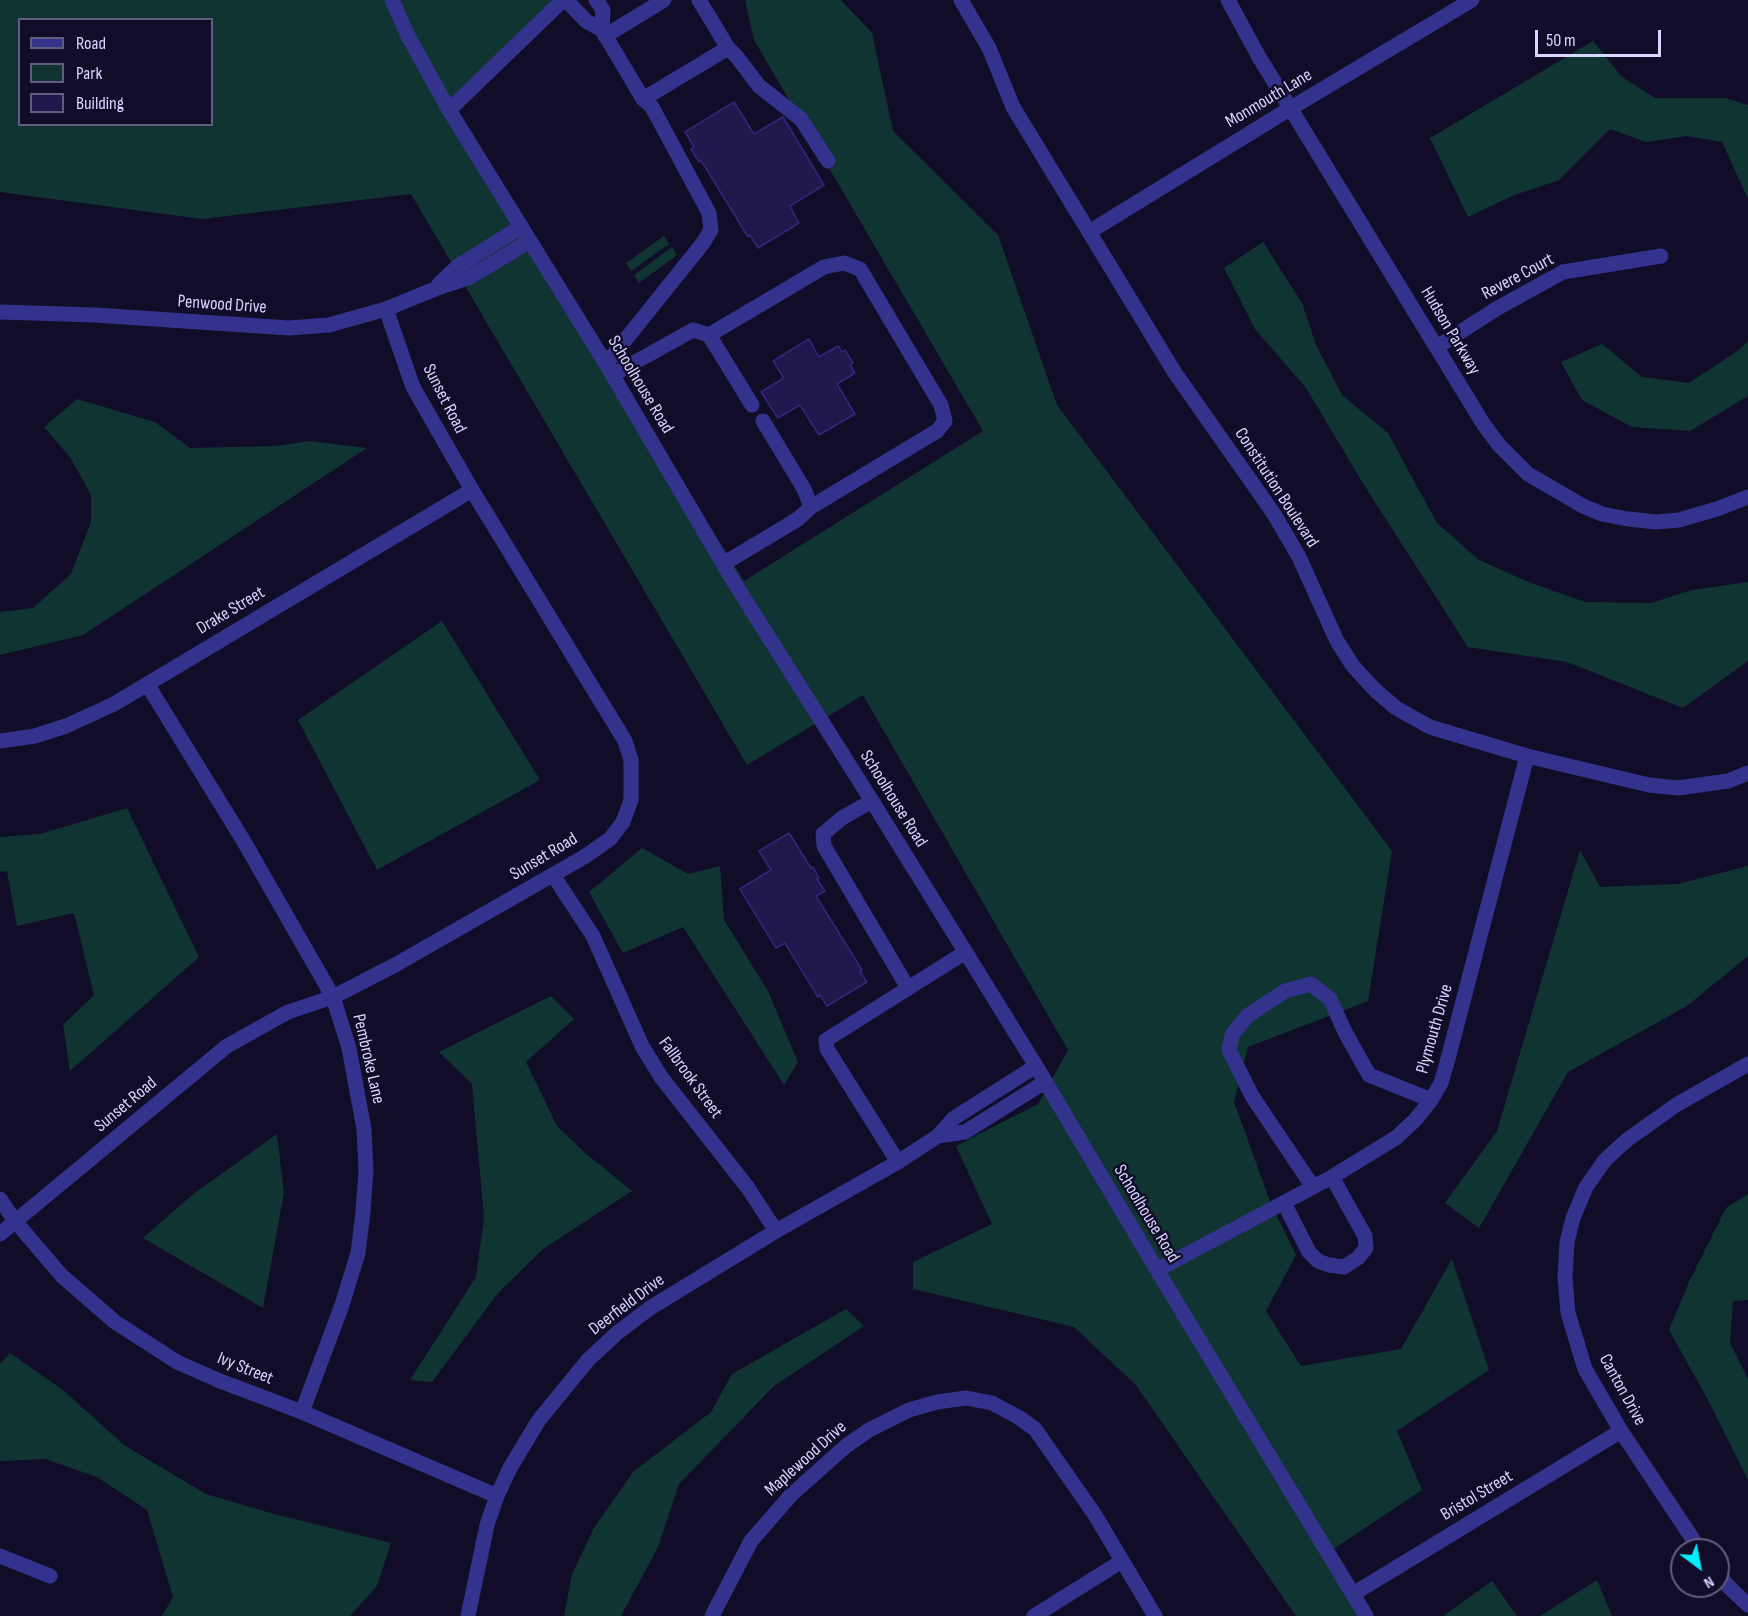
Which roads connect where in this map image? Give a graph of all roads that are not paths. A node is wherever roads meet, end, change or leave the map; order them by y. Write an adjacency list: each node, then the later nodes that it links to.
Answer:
1 (392, 0): 13 (street, Schoolhouse Road)
2 (565, 0): 9 (street); 13 (street)
3 (596, 0): 9 (street)
4 (663, 0): 9 (street)
5 (699, 0): 10 (street)
6 (961, 0): 16 (street, Constitution Boulevard)
7 (1228, 0): 12 (street, Hudson Parkway)
8 (1472, 0): 12 (street, Monmouth Lane)
9 (603, 33): 11 (street)
10 (728, 48): 11 (street); 14 (street)
11 (643, 99): 24 (street)
12 (1291, 108): 16 (street, Monmouth Lane); 23 (street, Hudson Parkway)
13 (449, 110): 15 (street, Schoolhouse Road)
14 (828, 160)
15 (521, 227): 17 (street, Schoolhouse Road); 19 (street, Penwood Drive)
16 (1089, 232): 33 (street, Constitution Boulevard)
17 (530, 241): 19 (street, Penwood Drive); 24 (street, Schoolhouse Road)
18 (1660, 256): 23 (street, Revere Court)
19 (435, 289): 20 (street, Penwood Drive)
20 (386, 309): 21 (street, Penwood Drive); 27 (street, Sunset Road)
21 (0, 312)
22 (709, 335): 24 (street); 25 (street); 29 (street)
23 (1437, 347): 28 (street, Hudson Parkway)
24 (609, 370): 30 (street, Schoolhouse Road)
25 (752, 405)
26 (763, 421): 29 (street)
27 (472, 490): 31 (street, Drake Street); 36 (street, Sunset Road)
28 (1748, 497)
29 (811, 507): 30 (street)
30 (723, 564): 35 (street, Schoolhouse Road)
31 (147, 684): 32 (street, Drake Street); 39 (street, Pembroke Lane)
32 (0, 741)
33 (1527, 756): 34 (street, Constitution Boulevard); 43 (street, Plymouth Drive)
34 (1748, 773)
35 (872, 801): 37 (street, Schoolhouse Road); 38 (street)
36 (553, 875): 39 (street, Sunset Road); 51 (street, Fallbrook Street)
37 (964, 953): 38 (street); 41 (street, Schoolhouse Road)
38 (908, 988): 45 (street)
39 (333, 997): 50 (street, Sunset Road); 54 (street, Pembroke Lane)
40 (1748, 1064): 55 (street, Canton Drive)
41 (1036, 1066): 42 (street, Schoolhouse Road); 44 (street, Deerfield Drive)
42 (1045, 1082): 44 (street, Deerfield Drive); 53 (street, Schoolhouse Road)
43 (1431, 1100): 46 (street, Plymouth Drive); 47 (street)
44 (938, 1136): 45 (street, Deerfield Drive)
45 (898, 1162): 51 (street, Deerfield Drive)
46 (1332, 1177): 47 (street, Plymouth Drive); 49 (street)
47 (1313, 1187): 49 (street, Plymouth Drive)
48 (0, 1199): 50 (street, Ivy Street)
49 (1284, 1203): 53 (street, Plymouth Drive)
50 (15, 1221): 52 (street, Sunset Road); 54 (street, Ivy Street)
51 (776, 1231): 56 (street, Deerfield Drive)
52 (0, 1234)
53 (1157, 1270): 62 (street, Schoolhouse Road)
54 (302, 1412): 56 (street, Ivy Street)
55 (1621, 1431): 57 (street, Canton Drive); 62 (street, Bristol Street)
56 (497, 1496): 64 (street, Deerfield Drive)
57 (1692, 1538)
58 (0, 1556): 60 (street)
59 (1122, 1561): 65 (street, Maplewood Drive); 66 (street); 67 (street, Maplewood Drive)
60 (50, 1576)
61 (1730, 1588): 63 (street)
62 (1353, 1594): 68 (street, Schoolhouse Road)
63 (1748, 1605)
64 (468, 1616)
65 (712, 1616)
66 (1034, 1616)
67 (1155, 1616)
68 (1366, 1616)

